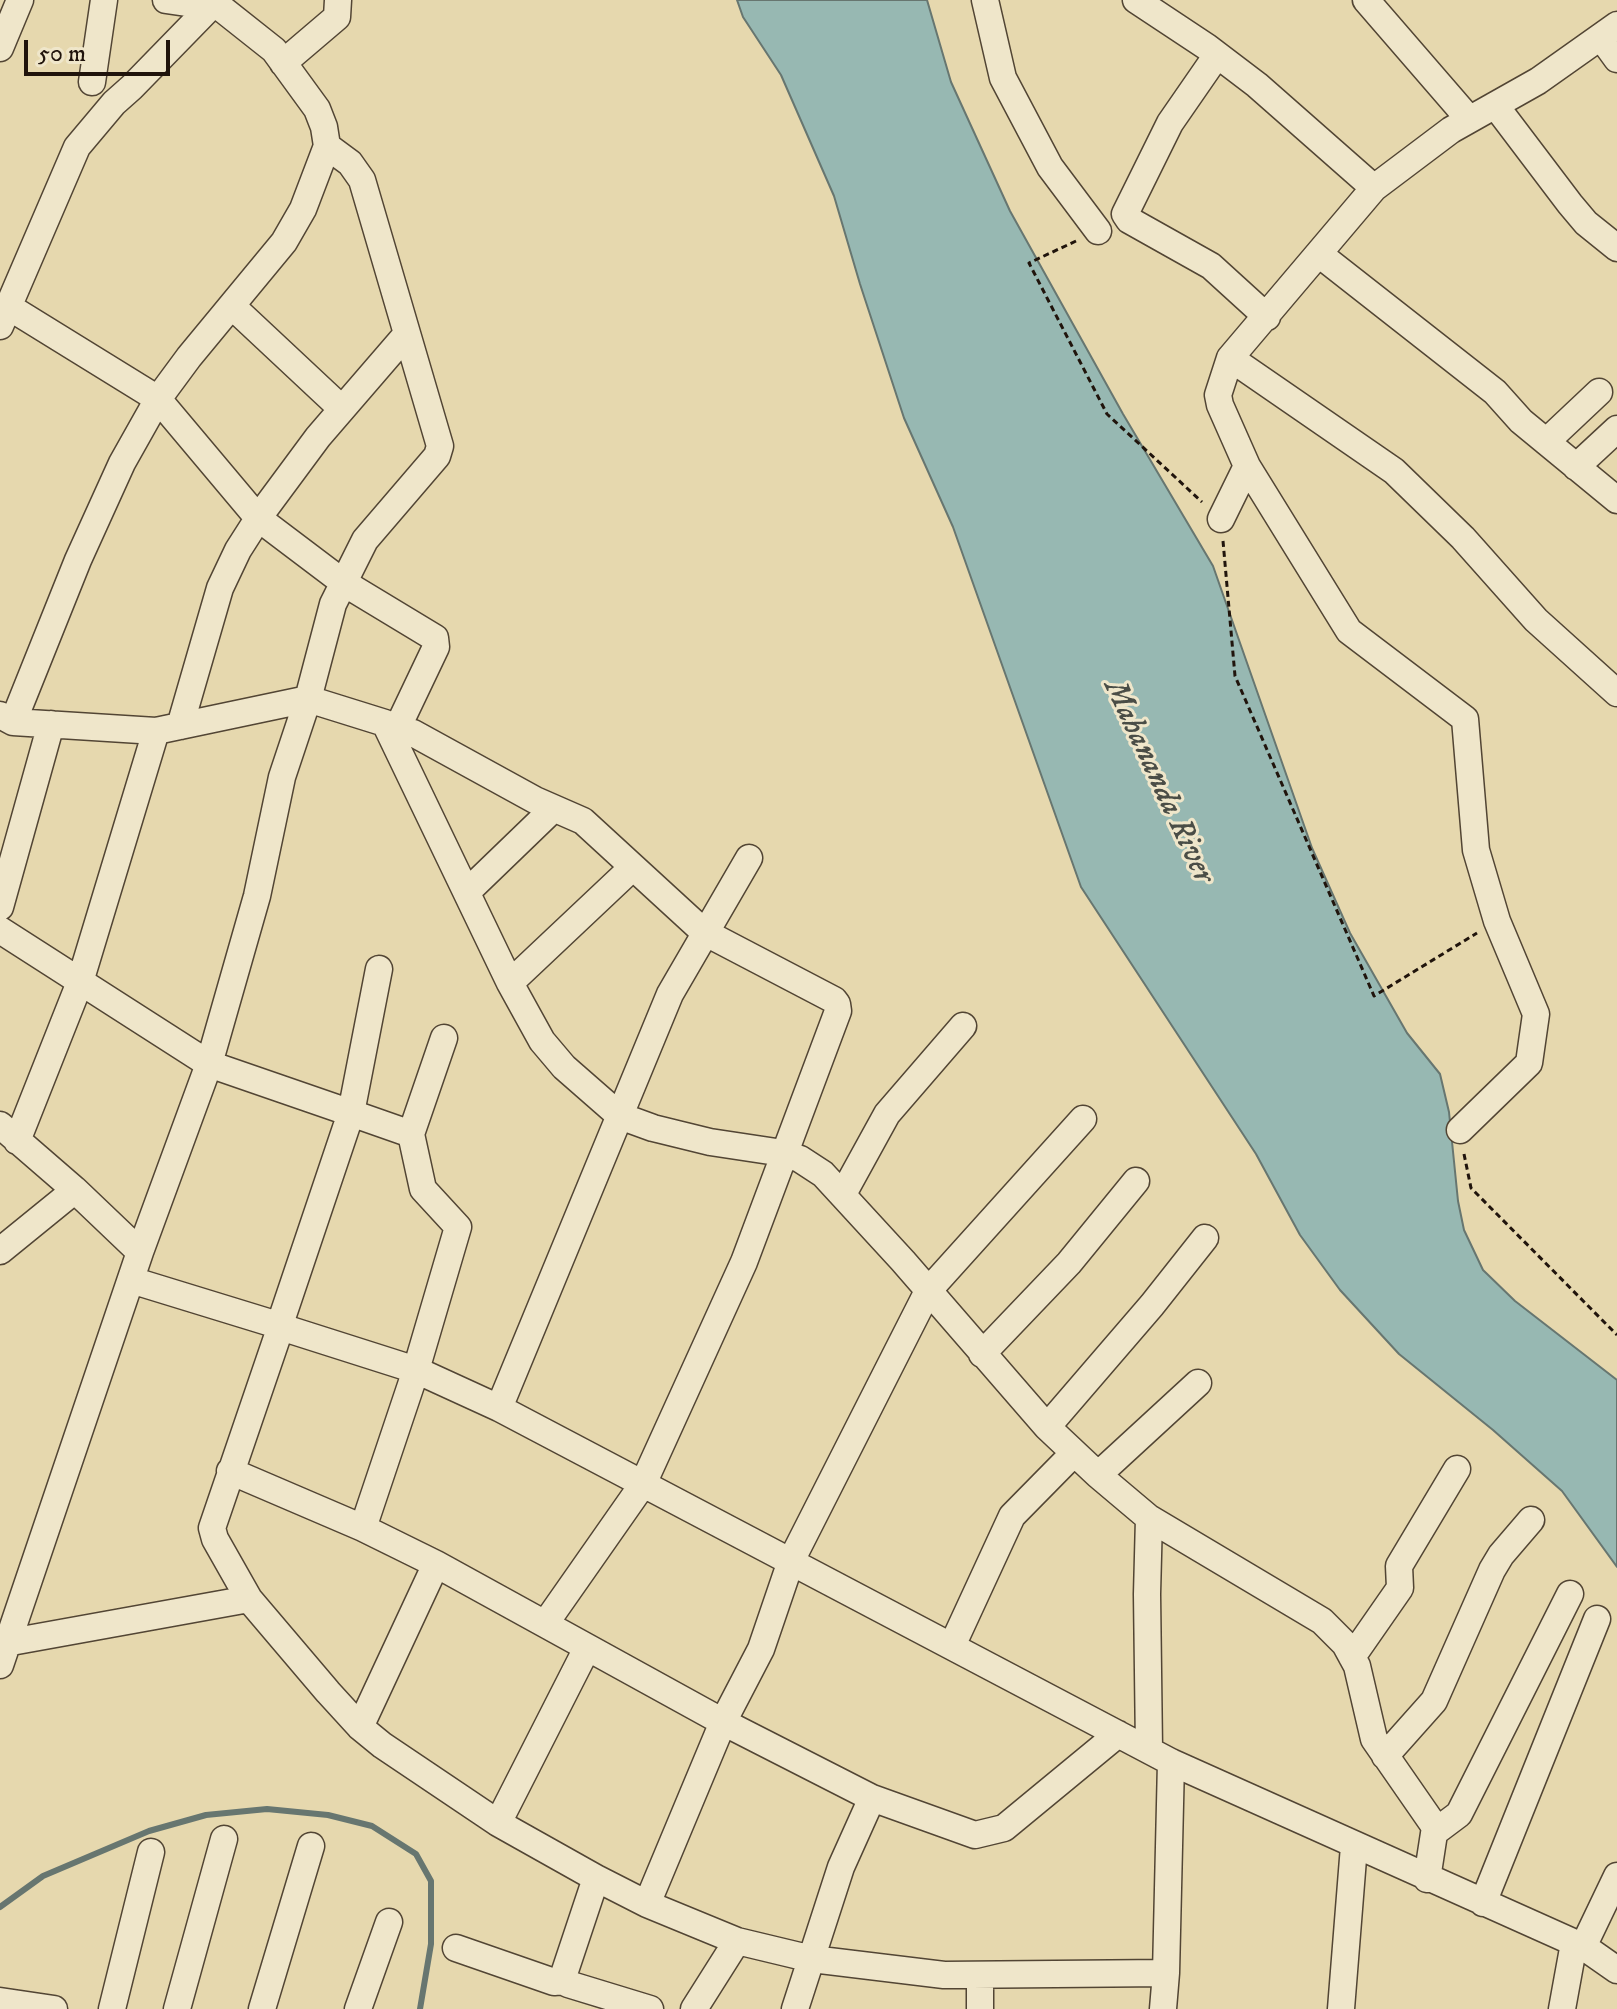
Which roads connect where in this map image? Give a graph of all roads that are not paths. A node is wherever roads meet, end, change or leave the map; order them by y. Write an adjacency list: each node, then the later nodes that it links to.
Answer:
1 (20, 0): 10 (street)
2 (104, 0): 14 (street)
3 (166, 0): 8 (street)
4 (338, 0): 13 (street)
5 (985, 0): 19 (street)
6 (1136, 0): 11 (street)
7 (1366, 0): 16 (street)
8 (211, 6): 13 (street); 23 (street)
9 (1609, 31): 12 (street); 15 (street)
10 (0, 48)
11 (1217, 55): 18 (street); 24 (street)
12 (1617, 59)
13 (283, 63): 17 (street)
14 (92, 82)
15 (1495, 105): 16 (street); 20 (street)
16 (1469, 119): 18 (street)
17 (327, 146): 22 (street); 25 (street)
18 (1374, 188): 21 (street)
19 (1098, 231)
20 (1617, 248)
21 (1319, 254): 24 (street); 31 (street)
22 (233, 307): 28 (street); 29 (street)
23 (4, 316): 28 (street)
24 (1267, 317): 26 (street)
25 (406, 335): 29 (street); 37 (street)
26 (1230, 358): 32 (street); 38 (street)
27 (1599, 392): 31 (street)
28 (158, 399): 35 (street); 40 (street)
29 (342, 409): 35 (street)
30 (1617, 429): 33 (street)
31 (1547, 441): 33 (street)
32 (1247, 466): 36 (street); 60 (street)
33 (1576, 467): 34 (street)
34 (1617, 500)
35 (258, 518): 37 (street); 42 (street)
36 (1221, 519)
37 (344, 583): 39 (street); 43 (street)
38 (1617, 693)
39 (308, 699): 42 (street); 43 (street); 56 (street)
40 (6, 718): 41 (street)
41 (51, 724): 42 (street); 48 (street)
42 (168, 728): 52 (street)
43 (394, 731): 44 (street); 47 (street)
44 (553, 809): 46 (street); 47 (street)
45 (749, 858): 50 (street)
46 (633, 867): 50 (street); 53 (street)
47 (468, 891): 53 (street)
48 (0, 907)
49 (0, 930): 52 (street)
50 (704, 932): 58 (street); 63 (street)
51 (379, 969): 57 (street)
52 (80, 982): 56 (street); 61 (street)
53 (510, 983): 58 (street)
54 (963, 1026): 66 (street)
55 (444, 1038): 62 (street)
56 (209, 1064): 57 (street); 69 (street)
57 (351, 1113): 62 (street); 72 (street)
58 (620, 1116): 63 (street); 76 (street)
59 (1083, 1119): 71 (street)
60 (1460, 1130)
61 (8, 1133): 65 (street)
62 (411, 1134): 74 (street)
63 (783, 1153): 66 (street); 82 (street)
64 (1136, 1181): 73 (street)
65 (75, 1190): 68 (street); 69 (street)
66 (843, 1194): 71 (street)
67 (1205, 1238): 77 (street)
68 (0, 1251)
69 (140, 1252): 70 (street)
70 (131, 1280): 72 (street); 94 (street)
71 (928, 1291): 73 (street); 86 (street)
72 (281, 1326): 74 (street); 80 (street)
73 (982, 1354): 77 (street)
74 (416, 1370): 76 (street); 85 (street)
75 (1198, 1383): 81 (street)
76 (499, 1408): 82 (street)
77 (1047, 1427): 78 (street)
78 (1074, 1453): 81 (street); 92 (street)
79 (1457, 1469): 95 (street)
80 (230, 1471): 85 (street); 89 (street)
81 (1098, 1475): 83 (street)
82 (643, 1484): 86 (street); 91 (street)
83 (1149, 1518): 95 (street); 99 (street)
84 (1531, 1520): 100 (street)
85 (363, 1528): 87 (street)
86 (791, 1561): 92 (street); 96 (street)
87 (436, 1564): 91 (street); 97 (street)
88 (1570, 1594): 103 (street)
89 (249, 1599): 94 (street); 97 (street)
90 (1597, 1619): 111 (street)
91 (545, 1624): 93 (street)
92 (952, 1646): 98 (street)
93 (587, 1648): 96 (street); 102 (street)
94 (2, 1651)
95 (1352, 1657): 100 (street)
96 (723, 1722): 101 (street); 112 (street)
97 (360, 1727): 102 (street)
98 (1118, 1734): 99 (street); 101 (street)
99 (1160, 1756): 106 (street); 119 (street)
100 (1385, 1756): 103 (street)
101 (872, 1798): 117 (street)
102 (498, 1823): 109 (street)
103 (1435, 1832): 110 (street)
104 (224, 1839): 125 (street)
105 (311, 1846): 126 (street)
106 (1354, 1846): 110 (street); 133 (street)
107 (151, 1852): 124 (street)
108 (1617, 1876): 115 (street)
109 (596, 1878): 112 (street); 121 (street)
110 (1427, 1879): 111 (street)
111 (1483, 1903): 115 (street)
112 (647, 1904): 114 (street)
113 (389, 1922): 127 (street)
114 (737, 1941): 117 (street); 129 (street)
115 (1578, 1945): 118 (street); 134 (street)
116 (456, 1948): 121 (street)
117 (812, 1959): 120 (street); 130 (street)
118 (1617, 1970)
119 (1166, 1973): 120 (street); 132 (street)
120 (980, 1975): 131 (street)
121 (565, 1981): 128 (street)
122 (0, 2001): 123 (street)
123 (54, 2009)
124 (112, 2009)
125 (177, 2009)
126 (262, 2009)
127 (358, 2009)
128 (650, 2009)
129 (694, 2009)
130 (795, 2009)
131 (980, 2009)
132 (1163, 2009)
133 (1341, 2009)
134 (1562, 2009)

